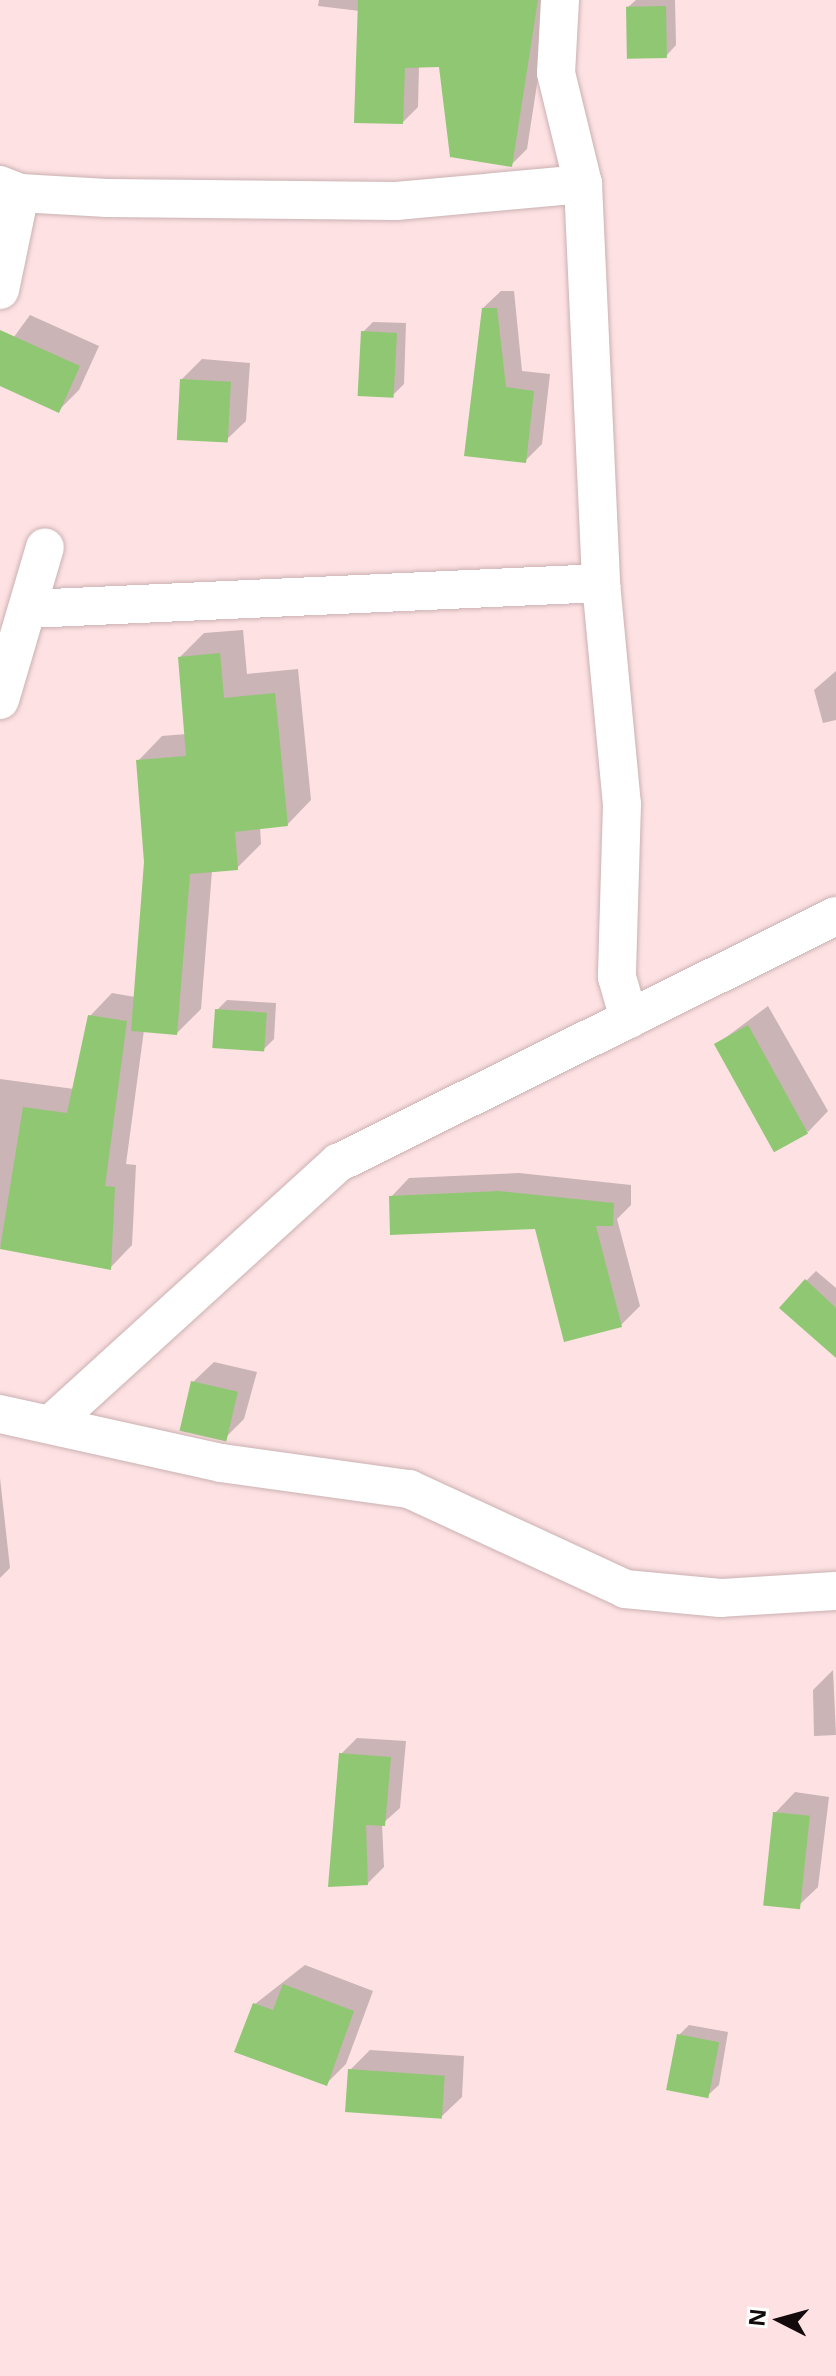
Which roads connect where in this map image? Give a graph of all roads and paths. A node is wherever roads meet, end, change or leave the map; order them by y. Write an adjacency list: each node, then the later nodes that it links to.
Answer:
1 (560, 0): 2 (street)
2 (583, 184): 3 (street); 6 (street)
3 (10, 189): 4 (street)
4 (0, 290)
5 (45, 547): 7 (street)
6 (601, 583): 7 (street); 10 (street)
7 (29, 609): 8 (street)
8 (0, 700)
9 (836, 916): 10 (street)
10 (629, 1019): 12 (street)
11 (0, 1414): 12 (street)
12 (52, 1423): 13 (street)
13 (836, 1591)

